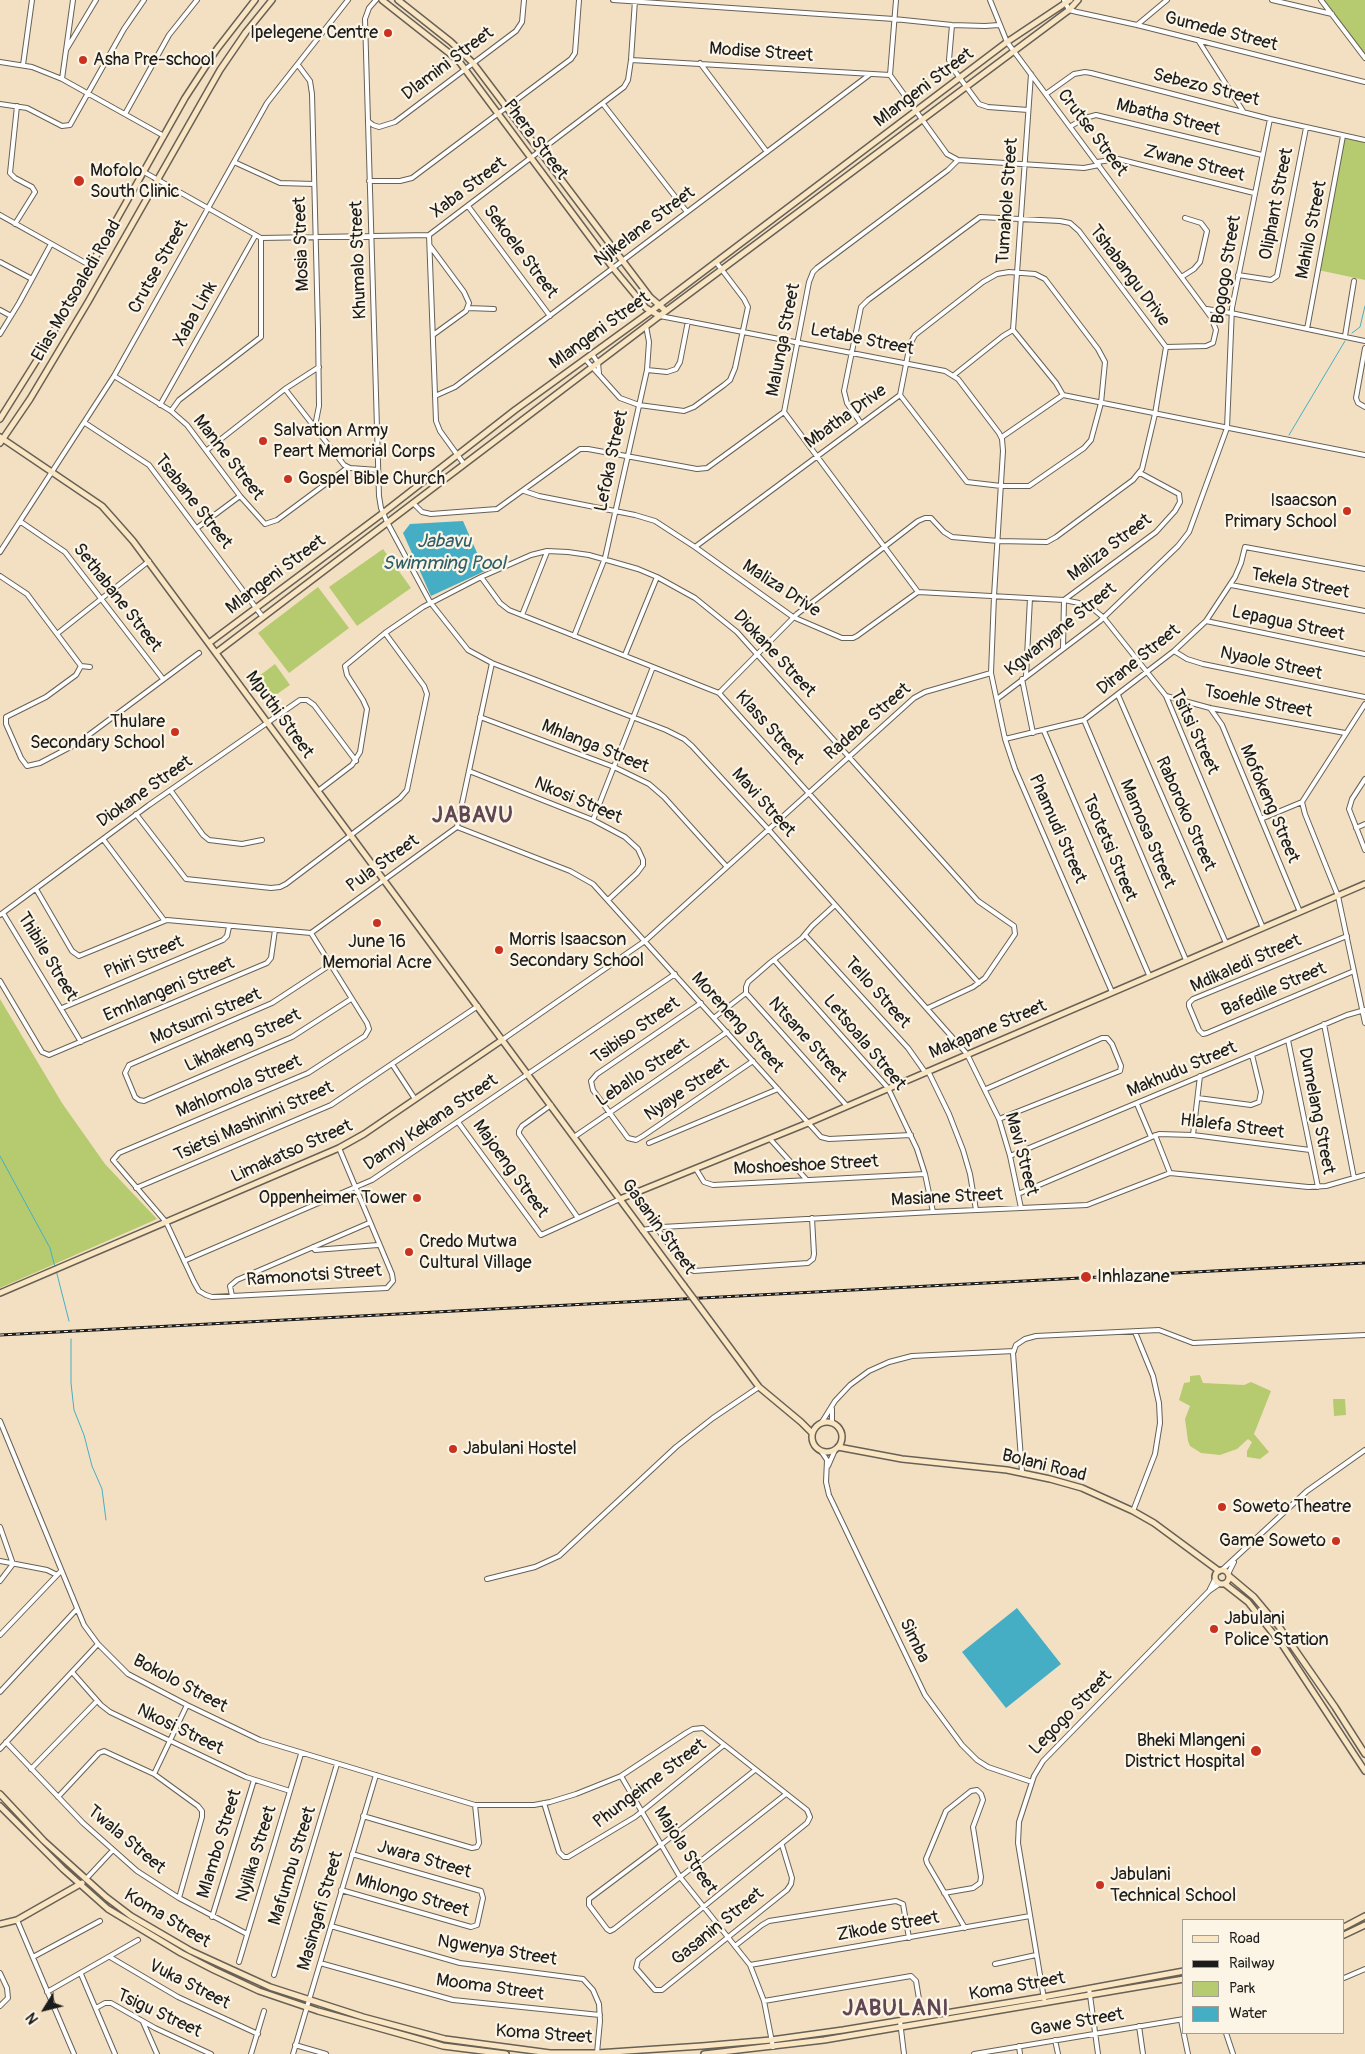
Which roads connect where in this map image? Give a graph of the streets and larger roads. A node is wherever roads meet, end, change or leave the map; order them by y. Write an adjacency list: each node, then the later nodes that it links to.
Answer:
1 (32, 0): 39 (street)
2 (72, 0): 33 (street)
3 (96, 0): 33 (street)
4 (144, 0): 49 (street)
5 (198, 0): 58 (street)
6 (255, 0): 65 (street, Elias Motsoaledi Road)
7 (272, 0): 77 (street, Elias Motsoaledi Road)
8 (348, 0): 40 (street, Crutse Street)
9 (376, 0): 62 (street, Khumalo Street)
10 (382, 0): 41 (street, Phera Street)
11 (398, 0): 37 (street, Phera Street)
12 (524, 0): 37 (street, Dlamini Street)
13 (579, 0): 54 (street)
14 (613, 0): 21 (street)
15 (896, 0): 26 (street)
16 (1070, 0): 23 (street, Mlangeni Street)
17 (1078, 0): 24 (street, Mlangeni Street)
18 (1166, 0): 27 (street)
19 (1272, 0): 25 (street)
20 (1321, 0): 25 (street)
21 (635, 1): 26 (street); 35 (street, Xaba Street)
22 (992, 1): 29 (street, Crutse Street)
23 (1064, 1): 24 (street); 31 (street, Mlangeni Street)
24 (1070, 10): 27 (street, Gumede Street); 32 (street, Mlangeni Street)
25 (1332, 14): 34 (street)
26 (894, 19): 28 (street); 44 (street)
27 (1137, 24): 30 (street, Gumede Street)
28 (952, 25): 29 (street); 46 (street)
29 (999, 25): 31 (street, Crutse Street)
30 (1198, 40): 47 (street, Gumede Street); 57 (street)
31 (1007, 42): 32 (street, Crutse Street); 46 (street, Mlangeni Street)
32 (1013, 50): 42 (street, Crutse Street); 48 (street, Mlangeni Street)
33 (65, 52): 45 (street)
34 (1365, 58)
35 (631, 60): 38 (street, Modise Street); 52 (street, Xaba Street)
36 (0, 62): 39 (street)
37 (473, 63): 41 (street, Dlamini Street); 54 (street, Phera Street)
38 (700, 63): 43 (street, Modise Street); 69 (street)
39 (23, 65): 45 (street)
40 (298, 65): 73 (street, Crutse Street); 79 (street, Mosia Street)
41 (465, 70): 59 (street, Phera Street); 62 (street, Dlamini Street)
42 (1031, 74): 50 (street, Crutse Street); 55 (street, Tumahole Street)
43 (869, 75): 44 (street, Modise Street); 69 (street, Njikelane Street)
44 (890, 75): 56 (street)
45 (62, 79): 49 (street)
46 (960, 79): 48 (street); 56 (street, Mlangeni Street)
47 (1365, 82)
48 (966, 87): 55 (street); 60 (street, Mlangeni Street)
49 (89, 94): 53 (street); 58 (street)
50 (1046, 94): 57 (street, Sebezo Street); 63 (street, Crutse Street)
51 (0, 104): 53 (street)
52 (603, 104): 68 (street, Xaba Street); 83 (street)
53 (17, 106): 87 (street)
54 (506, 107): 59 (street); 68 (street, Phera Street)
55 (1028, 110): 74 (street, Tumahole Street)
56 (916, 111): 60 (street); 97 (street, Mlangeni Street)
57 (1243, 111): 61 (street, Sebezo Street)
58 (125, 114): 65 (street)
59 (498, 114): 71 (street, Phera Street); 78 (street)
60 (922, 119): 72 (street); 100 (street, Mlangeni Street)
61 (1270, 119): 64 (street, Sebezo Street); 70 (street, Bogogo Street)
62 (368, 121): 78 (street, Khumalo Street)
63 (1071, 126): 70 (street, Mbatha Street); 75 (street, Crutse Street)
64 (1306, 128): 66 (street, Sebezo Street); 102 (street, Oliphant Street)
65 (164, 136): 76 (street, Elias Motsoaledi Road)
66 (1343, 136): 67 (street, Sebezo Street); 120 (street, Mahilo Street)
67 (1365, 140)
68 (540, 152): 71 (street, Xaba Street); 95 (street, Phera Street)
69 (767, 152): 83 (street, Njikelane Street)
70 (1262, 155): 80 (street, Bogogo Street)
71 (531, 158): 81 (street, Xaba Street); 99 (street, Phera Street)
72 (958, 160): 74 (street); 127 (street, Malunga Street)
73 (234, 162): 79 (street); 82 (street, Crutse Street)
74 (1024, 164): 75 (street); 86 (street, Tumahole Street)
75 (1098, 164): 80 (street, Zwane Street); 103 (street, Crutse Street)
76 (144, 172): 77 (street, Xaba Street); 98 (street, Elias Motsoaledi Road)
77 (157, 179): 82 (street, Xaba Street); 158 (street, Elias Motsoaledi Road)
78 (369, 181): 91 (street, Khumalo Street)
79 (314, 184): 90 (street, Mosia Street)
80 (1254, 193): 102 (street, Bogogo Street)
81 (468, 206): 88 (street, Xaba Street); 115 (street, Sekoele Street)
82 (207, 208): 89 (street, Xaba Street); 140 (street, Crutse Street)
83 (687, 212): 95 (street, Njikelane Street)
84 (0, 215): 87 (street)
85 (1185, 218): 103 (street)
86 (1020, 219): 101 (street, Tumahole Street); 128 (street, Tshabangu Drive); 130 (street, Tshabangu Drive)
87 (15, 224): 93 (street)
88 (429, 235): 91 (street, Xaba Street); 94 (street)
89 (255, 236): 92 (street, Xaba Street); 146 (street, Xaba Link)
90 (316, 236): 91 (street, Xaba Street); 92 (street, Xaba Street); 135 (street, Mosia Street)
91 (372, 236): 166 (street, Khumalo Street)
92 (260, 238): 149 (street)
93 (51, 244): 98 (street); 104 (street)
94 (430, 246): 107 (street); 124 (street)
95 (623, 261): 99 (street, Njikelane Street); 106 (street, Phera Street)
96 (0, 262): 104 (street)
97 (716, 262): 100 (street); 106 (street, Mlangeni Street)
98 (91, 266): 152 (street, Elias Motsoaledi Road)
99 (613, 268): 111 (street, Phera Street); 115 (street, Njikelane Street)
100 (722, 269): 112 (street, Mlangeni Street); 122 (street)
101 (1018, 273): 121 (street, Tumahole Street); 134 (street, Mbatha Drive); 145 (street, Mbatha Drive)
102 (1238, 275): 113 (street, Bogogo Street)
103 (1183, 276): 109 (street, Crutse Street)
104 (32, 279): 114 (street)
105 (1354, 281): 125 (street)
106 (658, 306): 111 (street, Mlangeni Street); 112 (street, Phera Street)
107 (468, 308): 108 (street); 124 (street)
108 (494, 309)
109 (1207, 309): 113 (street); 128 (street, Crutse Street)
110 (0, 310): 114 (street)
111 (650, 312): 116 (street); 131 (street, Mlangeni Street)
112 (666, 312): 116 (street, Mlangeni Street); 117 (street, Letabe Street)
113 (1231, 313): 120 (street); 156 (street, Bogogo Street)
114 (11, 316): 123 (street)
115 (550, 316): 144 (street, Njikelane Street)
116 (660, 316): 117 (street, Letabe Street); 119 (street, Mlangeni Street)
117 (676, 318): 118 (street, Letabe Street)
118 (688, 321): 122 (street, Letabe Street); 137 (street)
119 (646, 326): 133 (street, Mlangeni Street); 137 (street, Lefoka Street)
120 (1307, 329): 125 (street)
121 (1013, 330): 139 (street); 143 (street)
122 (743, 331): 127 (street, Letabe Street); 147 (street)
123 (0, 334)
124 (433, 335): 144 (street)
125 (1346, 336): 126 (street)
126 (1365, 341)
127 (797, 342): 130 (street, Letabe Street); 150 (street, Malunga Street)
128 (1166, 347): 151 (street, Tshabangu Drive)
129 (1365, 348): 148 (street)
130 (851, 352): 134 (street, Letabe Street); 153 (street, Tshabangu Drive)
131 (592, 354): 132 (street, Mlangeni Street); 133 (street)
132 (585, 359): 136 (street); 161 (street, Mlangeni Street)
133 (598, 363): 136 (street, Mlangeni Street); 138 (street)
134 (906, 363): 139 (street, Letabe Street); 142 (street, Mbatha Drive)
135 (319, 367): 141 (street); 155 (street, Mosia Street)
136 (591, 368): 138 (street); 164 (street, Mlangeni Street)
137 (647, 370): 147 (street, Lefoka Street)
138 (599, 373): 147 (street)
139 (954, 375): 157 (street)
140 (114, 376): 146 (street, Manne Street); 154 (street, Crutse Street)
141 (285, 389): 155 (street); 159 (street)
142 (900, 395): 153 (street, Mbatha Drive); 169 (street, Mbatha Drive)
143 (1063, 395): 145 (street); 157 (street)
144 (435, 396): 161 (street)
145 (1101, 403): 151 (street); 169 (street, Mbatha Drive)
146 (160, 405): 149 (street, Manne Street)
147 (639, 405): 163 (street, Lefoka Street)
148 (1365, 407)
149 (171, 411): 159 (street, Manne Street)
150 (784, 412): 160 (street); 163 (street, Malunga Street)
151 (1155, 414): 156 (street); 168 (street, Tshabangu Drive)
152 (0, 419)
153 (860, 422): 160 (street, Mbatha Drive)
154 (84, 423): 167 (street, Crutse Street); 177 (street, Tsabane Street)
155 (315, 426): 165 (street)
156 (1227, 428): 162 (street); 201 (street, Kgwanyane Street)
157 (1002, 437): 169 (street)
158 (1, 440): 167 (street, Mputhi Street)
159 (207, 450): 171 (street, Manne Street)
160 (817, 454): 179 (street); 180 (street, Mbatha Drive)
161 (457, 455): 164 (street); 174 (street, Mlangeni Street)
162 (1365, 455)
163 (628, 457): 170 (street, Malunga Street); 173 (street, Lefoka Street)
164 (464, 464): 172 (street, Mlangeni Street)
165 (347, 468): 166 (street); 171 (street, Manne Street)
166 (378, 470): 174 (street, Khumalo Street)
167 (52, 472): 175 (street, Crutse Street); 184 (street, Mputhi Street)
168 (1140, 473): 178 (street); 194 (street, Maliza Street)
169 (1001, 486): 178 (street)
170 (524, 491): 172 (street, Malunga Street); 173 (street)
171 (240, 496): 177 (street)
172 (413, 503): 176 (street, Mlangeni Street)
173 (615, 511): 180 (street); 183 (street, Lefoka Street)
174 (383, 513): 176 (street, Khumalo Street); 196 (street, Mlangeni Street)
175 (20, 522): 181 (street, Crutse Street); 193 (street, Sethabane Street)
176 (387, 522): 195 (street, Mavi Street); 199 (street, Mlangeni Street)
177 (197, 528): 196 (street, Tsabane Street)
178 (998, 541): 179 (street); 191 (street)
179 (884, 546): 190 (street); 200 (street)
180 (695, 547): 200 (street, Maliza Drive)
181 (0, 552)
182 (547, 552): 183 (street, Diokane Street); 187 (street, Diokane Street); 198 (street)
183 (605, 558): 188 (street, Diokane Street); 205 (street, Lefoka Street)
184 (149, 561): 193 (street); 206 (street, Mputhi Street)
185 (1365, 570): 189 (street, Dirane Street)
186 (0, 576): 203 (street)
187 (481, 577): 195 (street, Diokane Street); 198 (street, Klass Street)
188 (657, 577): 211 (street, Diokane Street); 213 (street)
189 (1231, 585): 197 (street, Tekela Street); 202 (street, Dirane Street)
190 (918, 592): 191 (street); 200 (street, Maliza Drive)
191 (994, 596): 192 (street, Maliza Street); 218 (street)
192 (1030, 598): 194 (street, Maliza Street); 220 (street)
193 (102, 600): 203 (street); 221 (street, Sethabane Street)
194 (1064, 600): 201 (street, Tsitsi Street); 207 (street)
195 (430, 602): 204 (street, Diokane Street); 214 (street, Mavi Street)
196 (256, 607): 199 (street, Tsabane Street); 206 (street, Mlangeni Street)
197 (1365, 611)
198 (522, 615): 205 (street, Klass Street)
199 (262, 616): 210 (street, Mlangeni Street)
200 (792, 617): 211 (street)
201 (1104, 618): 207 (street, Kgwanyane Street); 219 (street, Tsitsi Street)
202 (1206, 621): 208 (street, Dirane Street); 212 (street, Lepagua Street)
203 (58, 633): 215 (street)
204 (385, 633): 239 (street, Diokane Street); 254 (street)
205 (574, 636): 213 (street, Klass Street)
206 (209, 643): 210 (street, Mputhi Street)
207 (1063, 648): 220 (street, Kgwanyane Street)
208 (1174, 651): 219 (street, Dirane Street); 226 (street, Nyaole Street)
209 (199, 652): 221 (street)
210 (216, 652): 233 (street, Mputhi Street)
211 (758, 653): 223 (street); 238 (street, Diokane Street)
212 (1365, 654)
213 (625, 655): 217 (street, Klass Street)
214 (492, 663): 230 (street, Mavi Street); 231 (street)
215 (81, 666): 216 (street); 221 (street)
216 (90, 667)
217 (653, 667): 223 (street, Klass Street); 230 (street)
218 (991, 673): 227 (street, Phamudi Street); 238 (street, Radebe Street)
219 (1147, 673): 224 (street, Dirane Street); 225 (street, Tsitsi Street)
220 (1026, 676): 222 (street, Kgwanyane Street)
221 (164, 679)
222 (1022, 680): 227 (street, Kgwanyane Street); 235 (street)
223 (719, 693): 245 (street, Klass Street)
224 (1118, 695): 232 (street, Dirane Street); 275 (street, Raboroko Street)
225 (1166, 696): 229 (street, Tsoehle Street); 269 (street, Tsitsi Street)
226 (1365, 697)
227 (996, 699): 237 (street, Phamudi Street)
228 (1365, 704): 236 (street)
229 (1210, 708): 236 (street, Tsoehle Street); 248 (street, Mofokeng Street)
230 (632, 716): 240 (street); 253 (street, Mavi Street)
231 (480, 717): 240 (street, Mhlanga Street); 241 (street)
232 (1084, 720): 234 (street, Dirane Street); 278 (street, Mamosa Street)
233 (267, 723): 239 (street, Diokane Street); 243 (street, Diokane Street); 244 (street, Mputhi Street)
234 (1044, 731): 235 (street, Dirane Street); 283 (street, Tsotetsi Street)
235 (1033, 733): 237 (street, Dirane Street)
236 (1345, 733): 246 (street)
237 (1005, 739): 286 (street, Phamudi Street)
238 (849, 756): 245 (street, Radebe Street); 285 (street, Diokane Street)
239 (356, 761): 244 (street)
240 (614, 767): 249 (street); 258 (street, Mhlanga Street)
241 (469, 771): 249 (street, Nkosi Street); 251 (street)
242 (1365, 779): 252 (street)
243 (171, 791): 247 (street, Diokane Street); 256 (street)
244 (318, 791): 254 (street, Mputhi Street)
245 (808, 793): 253 (street, Radebe Street); 285 (street, Klass Street)
246 (1302, 802): 248 (street); 262 (street)
247 (136, 814): 254 (street); 255 (street, Diokane Street)
248 (1261, 819): 265 (street, Mofokeng Street)
249 (593, 820): 263 (street, Nkosi Street)
250 (1365, 824): 252 (street)
251 (457, 827): 259 (street, Pula Street); 263 (street, Moreneng Street)
252 (1356, 828): 257 (street)
253 (769, 830): 258 (street, Radebe Street); 264 (street, Mavi Street)
254 (350, 835): 259 (street, Mputhi Street)
255 (103, 839): 261 (street, Diokane Street); 267 (street)
256 (262, 840)
257 (1365, 850)
258 (727, 867): 274 (street, Radebe Street)
259 (384, 880): 271 (street, Pula Street); 290 (street, Mputhi Street)
260 (1365, 884): 262 (street, Makapane Street)
261 (36, 889): 266 (street, Diokane Street); 267 (street)
262 (1338, 896): 265 (street, Makapane Street); 273 (street)
263 (608, 900): 274 (street, Moreneng Street)
264 (835, 906): 272 (street); 292 (street, Mavi Street)
265 (1300, 912): 269 (street, Makapane Street)
266 (2, 914): 291 (street, Thibile Street)
267 (164, 920): 268 (street)
268 (229, 926): 270 (street); 291 (street, Phiri Street)
269 (1263, 928): 275 (street, Makapane Street)
270 (274, 930): 271 (street); 301 (street, Emhlangeni Street)
271 (311, 934): 279 (street)
272 (805, 935): 276 (street); 306 (street, Tello Street)
273 (1347, 936): 281 (street); 298 (street, Mdikaledi Street)
274 (646, 940): 282 (street, Moreneng Street); 299 (street, Limakatso Street)
275 (1226, 943): 278 (street, Makapane Street)
276 (783, 954): 277 (street); 280 (street)
277 (774, 960): 280 (street, Letsoala Street); 287 (street)
278 (1186, 960): 283 (street, Makapane Street)
279 (330, 965): 288 (street); 314 (street, Motsumi Street)
280 (778, 965): 309 (street, Letsoala Street)
281 (1354, 971): 293 (street); 298 (street, Bafedile Street)
282 (675, 974): 289 (street, Moreneng Street); 307 (street, Danny Kekana Street)
283 (1149, 976): 286 (street, Makapane Street)
284 (0, 981): 301 (street, Emhlangeni Street)
285 (979, 983): 292 (street, Diokane Street)
286 (1112, 992): 302 (street, Makapane Street)
287 (746, 994): 294 (street); 317 (street, Ntsane Street)
288 (351, 999): 314 (street, Likhakeng Street); 340 (street, Mahlomola Street)
289 (701, 1003): 294 (street, Moreneng Street); 318 (street, Tsibiso Street)
290 (478, 1006): 299 (street, Mputhi Street); 305 (street, Tsietsi Mashinini Street)
291 (62, 1008): 301 (street, Thibile Street)
292 (928, 1008): 302 (street, Mavi Street)
293 (1364, 1010): 295 (street); 296 (street, Makhudu Street)
294 (715, 1017): 297 (street, Moreneng Street)
295 (1365, 1023)
296 (1324, 1024): 300 (street, Makhudu Street); 337 (street)
297 (727, 1032): 304 (street, Moreneng Street); 318 (street, Leballo Street)
298 (1205, 1034)
299 (502, 1040): 307 (street, Gasanin Street); 313 (street, Limakatso Street)
300 (1288, 1040): 303 (street, Makhudu Street); 331 (street, Dumelang Street)
301 (81, 1042)
302 (967, 1054): 306 (street, Makapane Street); 311 (street, Mavi Street)
303 (1252, 1055): 308 (street, Makhudu Street); 312 (street)
304 (753, 1061): 310 (street, Moreneng Street); 322 (street, Nyaye Street)
305 (392, 1064): 313 (street); 340 (street, Tsietsi Mashinini Street)
306 (927, 1071): 309 (street, Makapane Street); 345 (street, Tello Street)
307 (528, 1074): 316 (street, Gasanin Street); 320 (street, Danny Kekana Street)
308 (1200, 1076): 312 (street); 315 (street, Makhudu Street)
309 (888, 1088): 317 (street, Makapane Street); 323 (street, Letsoala Street)
310 (778, 1089): 321 (street, Moreneng Street); 327 (street)
311 (986, 1089): 319 (street, Mavi Street); 319 (street)
312 (1198, 1098): 324 (street)
313 (415, 1099): 330 (street, Limakatso Street)
314 (144, 1101)
315 (1137, 1104): 326 (street); 332 (street, Makhudu Street)
316 (551, 1105): 325 (street, Gasanin Street); 347 (street)
317 (847, 1106): 321 (street, Makapane Street)
318 (610, 1112): 322 (street, Nyaye Street); 325 (street, Leballo Street)
319 (999, 1119): 332 (street, Mavi Street)
320 (458, 1122): 341 (street, Danny Kekana Street); 347 (street, Majoeng Street)
321 (808, 1123): 323 (street, Moreneng Street); 328 (street, Makapane Street)
322 (652, 1130): 327 (street)
323 (911, 1135): 335 (street, Letsoala Street)
324 (1193, 1135): 326 (street, Hlalefa Street); 331 (street, Hlalefa Street)
325 (574, 1136): 343 (street, Gasanin Street)
326 (1153, 1136): 334 (street); 342 (street)
327 (662, 1138): 329 (street)
328 (770, 1139): 333 (street, Makapane Street); 338 (street)
329 (649, 1144)
330 (339, 1148): 341 (street, Ramonotsi Street); 349 (street, Limakatso Street)
331 (1310, 1150): 339 (street, Dumelang Street)
332 (1010, 1156): 342 (street, Mavi Street)
333 (696, 1169): 338 (street, Moshoeshoe Street); 343 (street, Makapane Street)
334 (1170, 1173): 339 (street, Masiane Street); 344 (street, Masiane Street)
335 (925, 1174): 338 (street, Moshoeshoe Street); 346 (street, Letsoala Street)
336 (1365, 1175): 337 (street, Masiane Street)
337 (1354, 1178): 339 (street, Masiane Street)
338 (806, 1180)
339 (1318, 1187)
340 (136, 1188): 349 (street)
341 (355, 1188): 350 (street, Ramonotsi Street); 355 (street, Danny Kekana Street)
342 (1018, 1194): 344 (street, Mavi Street)
343 (620, 1200): 347 (street, Majoeng Street); 352 (street, Gasanin Street)
344 (1021, 1208): 345 (street, Masiane Street)
345 (976, 1210): 346 (street, Masiane Street)
346 (933, 1212): 348 (street, Masiane Street)
347 (578, 1218)
348 (812, 1218): 351 (street, Masiane Street); 351 (street)
349 (166, 1222): 355 (street); 356 (street, Limakatso Street)
350 (369, 1223): 353 (street, Ramonotsi Street); 354 (street)
351 (656, 1228): 352 (street, Masiane Street)
352 (642, 1230): 361 (street, Gasanin Street, bridge)
353 (378, 1245): 354 (street); 357 (street, Ramonotsi Street)
354 (313, 1247): 357 (street)
355 (184, 1261): 357 (street, Ramonotsi Street)
356 (0, 1293)
357 (232, 1296)
358 (1135, 1332): 359 (street); 360 (street); 375 (street)
359 (1365, 1335)
360 (1014, 1351): 362 (street); 374 (street)
361 (759, 1387): 364 (street, Gasanin Street); 384 (street)
362 (832, 1406): 365 (street); 366 (street)
363 (0, 1421): 380 (street, Bokolo Street)
364 (801, 1422): 366 (street, Gasanin Street); 367 (street, Gasanin Street)
365 (832, 1422): 366 (street); 368 (street)
366 (819, 1424): 367 (street)
367 (812, 1433): 371 (street)
368 (842, 1440): 369 (street); 370 (street, Bolani Road)
369 (836, 1449): 370 (street, Bolani Road); 371 (street); 373 (street)
370 (857, 1449): 374 (street, Bolani Road)
371 (821, 1450): 373 (street)
372 (1365, 1450): 377 (street, Legogo Street)
373 (828, 1468): 407 (street, Simba)
374 (1022, 1472): 375 (street, Bolani Road)
375 (1133, 1511): 383 (street, Bolani Road)
376 (0, 1526): 379 (street)
377 (1235, 1560): 382 (street, Legogo Street); 383 (street, Legogo Street)
378 (0, 1561): 379 (street)
379 (13, 1564): 381 (street); 385 (street)
380 (61, 1571): 381 (street); 386 (street, Bokolo Street)
381 (56, 1575): 387 (street)
382 (1228, 1575): 383 (street); 383 (street); 398 (street)
383 (1219, 1577): 402 (street, Bolani Road); 407 (street, Legogo Street)
384 (487, 1579)
385 (0, 1581)
386 (76, 1610): 388 (street, Bokolo Street); 390 (street)
387 (0, 1635)
388 (98, 1644): 389 (street); 392 (street, Bokolo Street)
389 (72, 1672): 391 (street, Nkosi Street); 394 (street)
390 (0, 1692)
391 (97, 1701): 393 (street, Nkosi Street); 400 (street)
392 (187, 1705): 393 (street); 397 (street, Bokolo Street)
393 (170, 1741): 403 (street); 406 (street, Nkosi Street)
394 (6, 1742): 396 (street); 400 (street, Twala Street)
395 (724, 1745): 401 (street); 405 (street); 415 (street, Phungeime Street)
396 (0, 1749)
397 (301, 1754): 399 (street, Bokolo Street); 408 (street, Nyilika Street)
398 (1365, 1754)
399 (337, 1764): 404 (street, Bokolo Street); 456 (street, Mafumbu Street)
400 (31, 1769): 411 (street, Twala Street)
401 (755, 1770): 410 (street); 417 (street)
402 (1365, 1771)
403 (154, 1774): 411 (street); 426 (street)
404 (376, 1775): 413 (street); 416 (street, Masingafi Street)
405 (621, 1776): 412 (street); 415 (street, Majola Street)
406 (254, 1780): 408 (street, Nkosi Street); 430 (street, Mlambo Street)
407 (1032, 1782): 428 (street, Legogo Street)
408 (290, 1790): 439 (street, Nyilika Street)
409 (0, 1794): 422 (street, Koma Street)
410 (786, 1794): 418 (street); 421 (street)
411 (58, 1797): 419 (street, Twala Street)
412 (544, 1804): 413 (street); 415 (street, Phungeime Street)
413 (475, 1805): 416 (street)
414 (0, 1806): 423 (street, Koma Street)
415 (642, 1812): 417 (street, Majola Street)
416 (363, 1816): 420 (street, Masingafi Street)
417 (661, 1845): 421 (street, Majola Street); 421 (street)
418 (782, 1846): 427 (street); 441 (street, Gasanin Street)
419 (113, 1850): 422 (street); 426 (street, Twala Street)
420 (352, 1854): 424 (street, Masingafi Street); 437 (street, Jwara Street)
421 (680, 1877): 427 (street, Majola Street)
422 (86, 1879): 423 (street); 462 (street, Koma Street)
423 (80, 1885): 431 (street); 467 (street, Koma Street)
424 (341, 1890): 435 (street, Masingafi Street); 437 (street, Mhlongo Street)
425 (944, 1893): 425 (street); 438 (street)
426 (179, 1898): 430 (street, Twala Street)
427 (704, 1907): 441 (street, Majola Street); 441 (street, Gasanin Street)
428 (1030, 1916): 438 (street, Zikode Street); 445 (street, Legogo Street)
429 (1365, 1916): 436 (street)
430 (212, 1917): 439 (street, Twala Street)
431 (17, 1920): 433 (street); 447 (street)
432 (100, 1921): 447 (street)
433 (0, 1924)
434 (1365, 1925): 440 (street)
435 (331, 1926): 449 (street, Masingafi Street); 469 (street, Ngwenya Street)
436 (1345, 1926)
437 (476, 1927)
438 (964, 1928): 442 (street, Zikode Street)
439 (247, 1934): 448 (street, Nyilika Street)
440 (1345, 1935)
441 (728, 1937): 444 (street, Majola Street)
442 (909, 1938): 444 (street); 451 (street, Zikode Street)
443 (138, 1940): 446 (street)
444 (735, 1946): 451 (street, Majola Street)
445 (1036, 1956): 450 (street); 463 (street, Legogo Street)
446 (110, 1957): 455 (street); 475 (street, Vuka Street)
447 (32, 1958): 460 (street)
448 (239, 1962)
449 (320, 1963): 462 (street, Masingafi Street); 469 (street, Mooma Street)
450 (996, 1964)
451 (750, 1965): 464 (street, Majola Street)
452 (1365, 1969): 457 (street)
453 (1182, 1971): 459 (street, Koma Street)
454 (0, 1973): 465 (street)
455 (81, 1974): 460 (street); 466 (street)
456 (274, 1975)
457 (1345, 1978)
458 (1182, 1979): 461 (street, Koma Street)
459 (1089, 1988): 461 (street); 463 (street, Koma Street)
460 (47, 1992): 489 (street)
461 (1089, 1995): 463 (street, Koma Street); 476 (street)
462 (308, 2000): 467 (street, Masingafi Street); 486 (street, Koma Street)
463 (1044, 2000): 470 (street, Koma Street); 473 (street, Koma Street)
464 (764, 2001): 470 (street); 479 (street, Majola Street)
465 (0, 2006)
466 (96, 2008): 472 (street, Tsigu Street); 490 (street)
467 (306, 2008): 481 (street, Masingafi Street); 496 (street, Koma Street)
468 (264, 2011): 475 (street)
469 (600, 2016): 487 (street, Ngwenya Street)
470 (922, 2017): 473 (street, Koma Street)
471 (1182, 2019): 474 (street, Gawe Street)
472 (143, 2022): 491 (street); 492 (street, Tsigu Street)
473 (900, 2023): 479 (street, Koma Street); 484 (street, Koma Street); 498 (street)
474 (1139, 2026): 476 (street, Gawe Street); 503 (street)
475 (258, 2034): 493 (street)
476 (1095, 2034): 480 (street, Gawe Street); 502 (street)
477 (1185, 2034): 504 (street)
478 (1226, 2034): 505 (street)
479 (771, 2040): 482 (street, Koma Street); 484 (street, Majola Street)
480 (1056, 2040): 483 (street, Gawe Street); 501 (street)
481 (295, 2045): 494 (street, Masingafi Street); 495 (street)
482 (702, 2046): 485 (street, Koma Street); 497 (street)
483 (1019, 2046): 488 (street, Gawe Street); 500 (street)
484 (773, 2047): 497 (street, Koma Street)
485 (660, 2052): 487 (street, Koma Street)
486 (591, 2053): 487 (street, Koma Street)
487 (597, 2053)
488 (982, 2053): 499 (street, Gawe Street)
489 (74, 2054)
490 (115, 2054)
491 (157, 2054)
492 (211, 2054)
493 (251, 2054)
494 (293, 2054)
495 (326, 2054)
496 (506, 2054)
497 (703, 2054)
498 (904, 2054)
499 (974, 2054)
500 (1020, 2054)
501 (1058, 2054)
502 (1098, 2054)
503 (1143, 2054)
504 (1188, 2054)
505 (1233, 2054)

